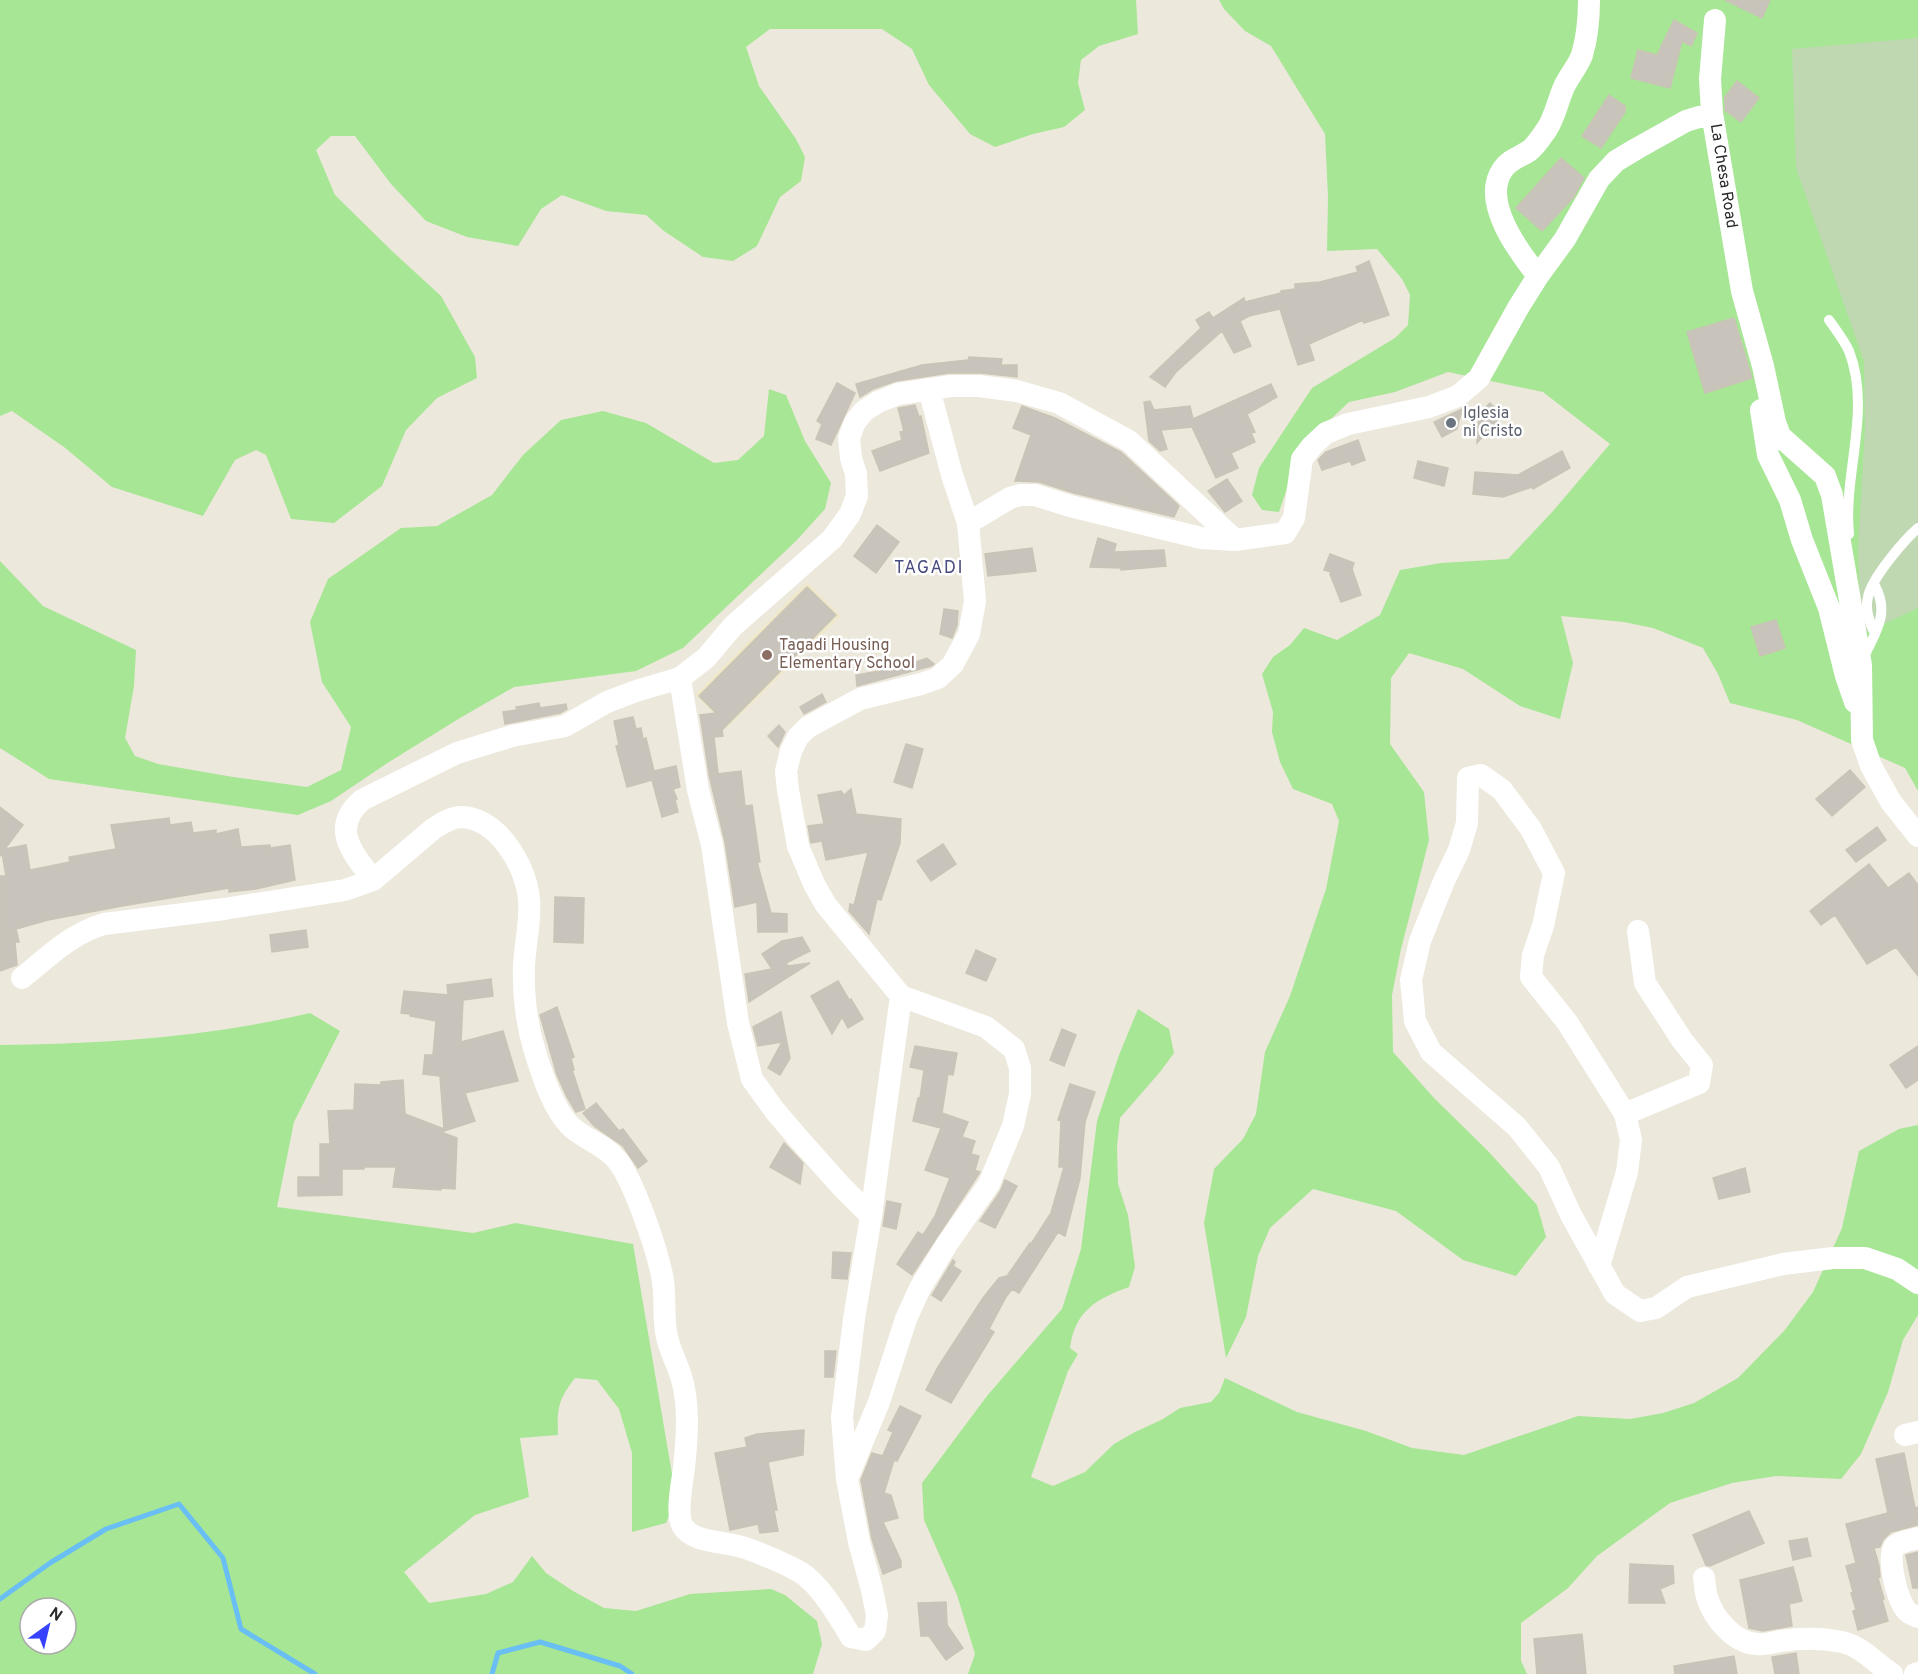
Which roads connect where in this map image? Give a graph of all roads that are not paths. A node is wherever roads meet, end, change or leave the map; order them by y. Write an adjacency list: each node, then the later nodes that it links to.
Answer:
1 (1589, 0): 4 (street)
2 (1715, 20): 3 (street)
3 (1712, 113): 4 (street, La Chesa Road); 6 (street, La Chesa Road)
4 (1538, 276): 10 (street, La Chesa Road)
5 (1829, 320): 11 (lane)
6 (1763, 366): 11 (street, La Chesa Road); 13 (street)
7 (929, 389): 8 (street); 10 (street); 12 (street)
8 (968, 524): 10 (street); 18 (street)
9 (1918, 528): 11 (lane)
10 (1235, 540)
11 (1864, 632): 13 (street, La Chesa Road)
12 (680, 678): 15 (street); 20 (street)
13 (1860, 715): 14 (street, La Chesa Road)
14 (1918, 836)
15 (373, 880): 17 (street); 23 (street)
16 (1638, 931): 19 (street)
17 (22, 978)
18 (902, 996): 20 (street); 23 (street)
19 (1625, 1114): 21 (street); 21 (street)
20 (872, 1216): 23 (street)
21 (1599, 1266): 22 (street)
22 (1918, 1283)
23 (847, 1479)
24 (1918, 1538): 26 (street)
25 (1704, 1578): 27 (street)
26 (1918, 1617)
27 (1892, 1674)

